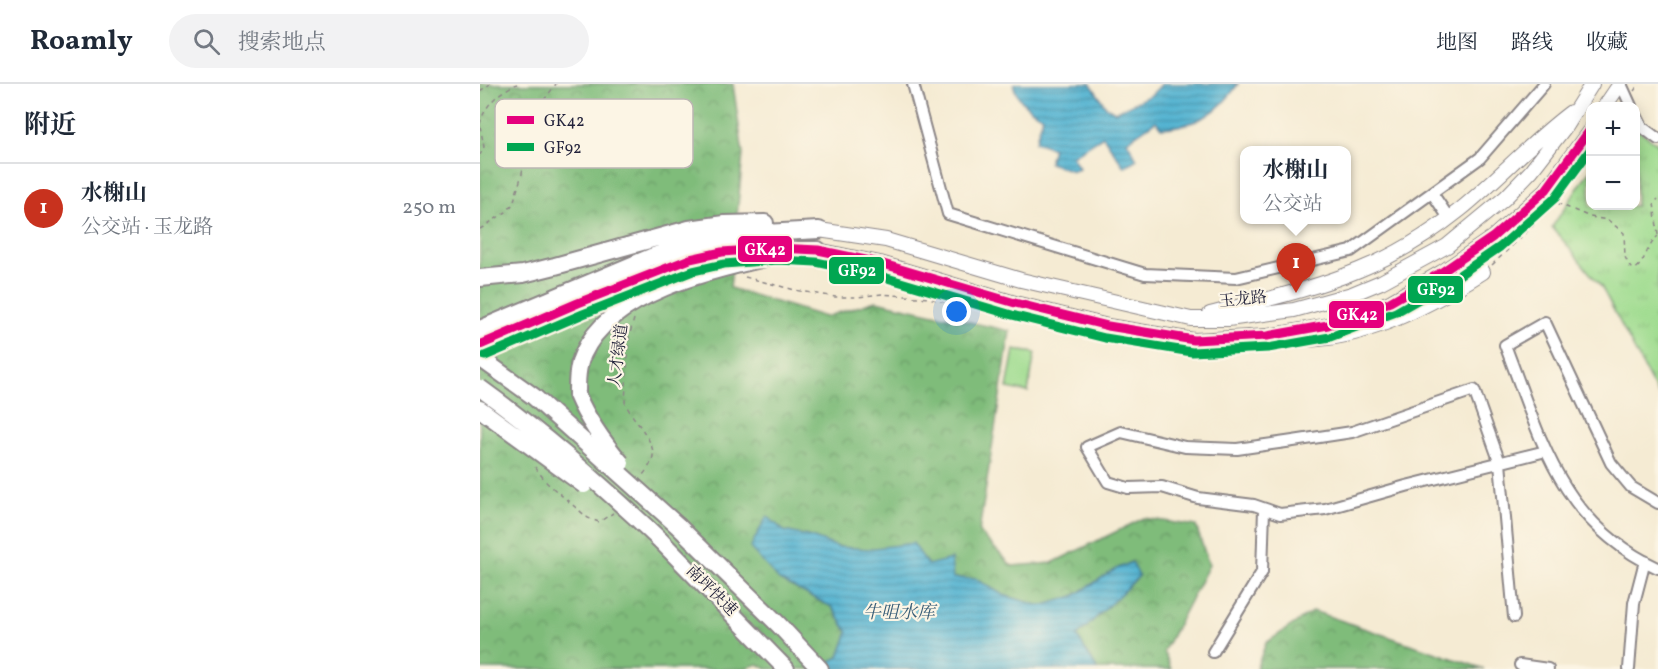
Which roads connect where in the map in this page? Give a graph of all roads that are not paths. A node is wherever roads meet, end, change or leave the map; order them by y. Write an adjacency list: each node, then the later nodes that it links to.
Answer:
1 (913, 84): 11 (street)
2 (1544, 84): 11 (street)
3 (1592, 84): 7 (main road, 玉龙路)
4 (1621, 84): 5 (main road); 6 (street)
5 (1608, 102)
6 (1629, 102)
7 (1579, 105): 12 (main road); 18 (main road, 玉龙路)
8 (1640, 124): 10 (street)
9 (1586, 135): 20 (main road)
10 (1658, 139)
11 (1432, 193): 12 (street)
12 (1453, 223): 18 (main road)
13 (819, 230): 16 (highway); 17 (highway); 18 (main road, 玉龙路)
14 (818, 250): 17 (highway); 20 (main road); 29 (highway, bridge)
15 (1480, 267): 20 (main road)
16 (480, 278)
17 (574, 297): 19 (highway); 21 (highway)
18 (1191, 320)
19 (480, 329)
20 (1267, 336)
21 (480, 345)
22 (480, 358): 29 (highway, bridge)
23 (480, 388): 30 (highway, bridge)
24 (480, 409): 30 (highway, bridge)
25 (1546, 451): 26 (street); 27 (street); 31 (street)
26 (1500, 463): 28 (street); 28 (street); 33 (street)
27 (1658, 503)
28 (1264, 509): 34 (street)
29 (678, 526): 37 (highway, 南坪快速)
30 (660, 540): 36 (highway, 南坪快速)
31 (1645, 561): 32 (street); 39 (street)
32 (1658, 568)
33 (1514, 617)
34 (1213, 652)
35 (1520, 665): 38 (street)
36 (786, 669)
37 (820, 669)
38 (1548, 669)
39 (1629, 669)

